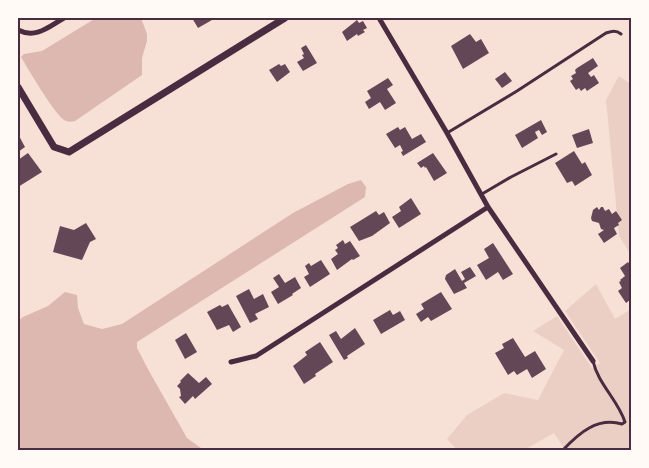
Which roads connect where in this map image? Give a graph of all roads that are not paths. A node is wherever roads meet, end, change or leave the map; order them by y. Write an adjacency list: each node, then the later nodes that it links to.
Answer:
1 (64, 18): 4 (street)
2 (285, 18): 6 (street)
3 (379, 18): 7 (street)
4 (18, 30)
5 (621, 34): 7 (lane)
6 (18, 87)
7 (447, 132): 9 (street)
8 (556, 154): 9 (lane)
9 (481, 194): 10 (street)
10 (488, 207): 11 (street); 12 (street)
11 (593, 361): 13 (lane)
12 (230, 362)
13 (563, 450)

